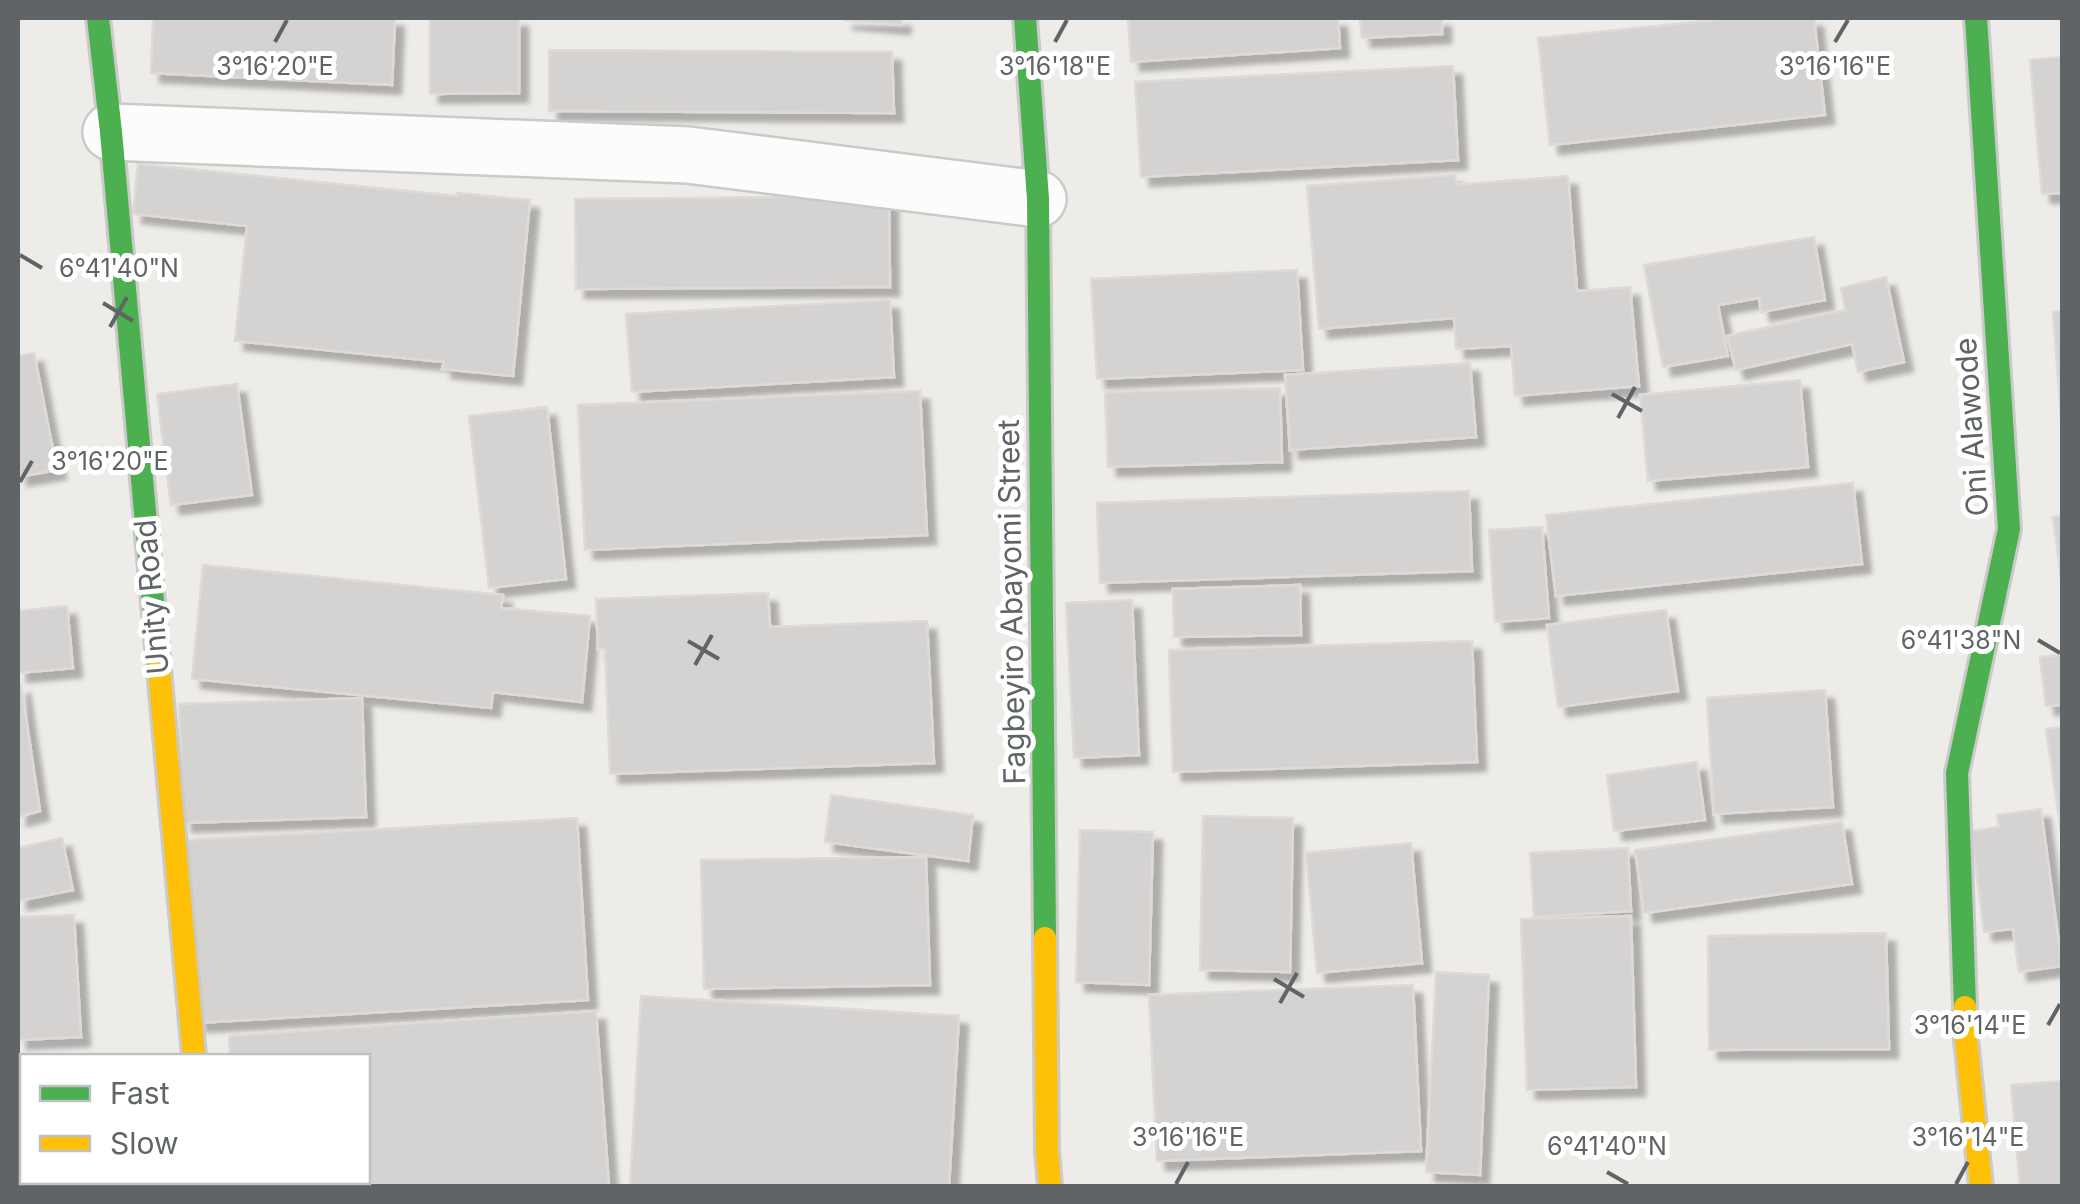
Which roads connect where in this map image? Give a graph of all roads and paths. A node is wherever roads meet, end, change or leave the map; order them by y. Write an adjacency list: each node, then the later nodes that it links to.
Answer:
1 (98, 18): 4 (street, Unity Road)
2 (1025, 18): 5 (street, Fagbeyiro Abayomi Street)
3 (1976, 18): 8 (street, Oni Alawode)
4 (110, 132): 5 (street); 6 (street, Unity Road)
5 (1038, 199): 7 (street, Fagbeyiro Abayomi Street)
6 (194, 1054)
7 (1050, 1186)
8 (1982, 1186)

